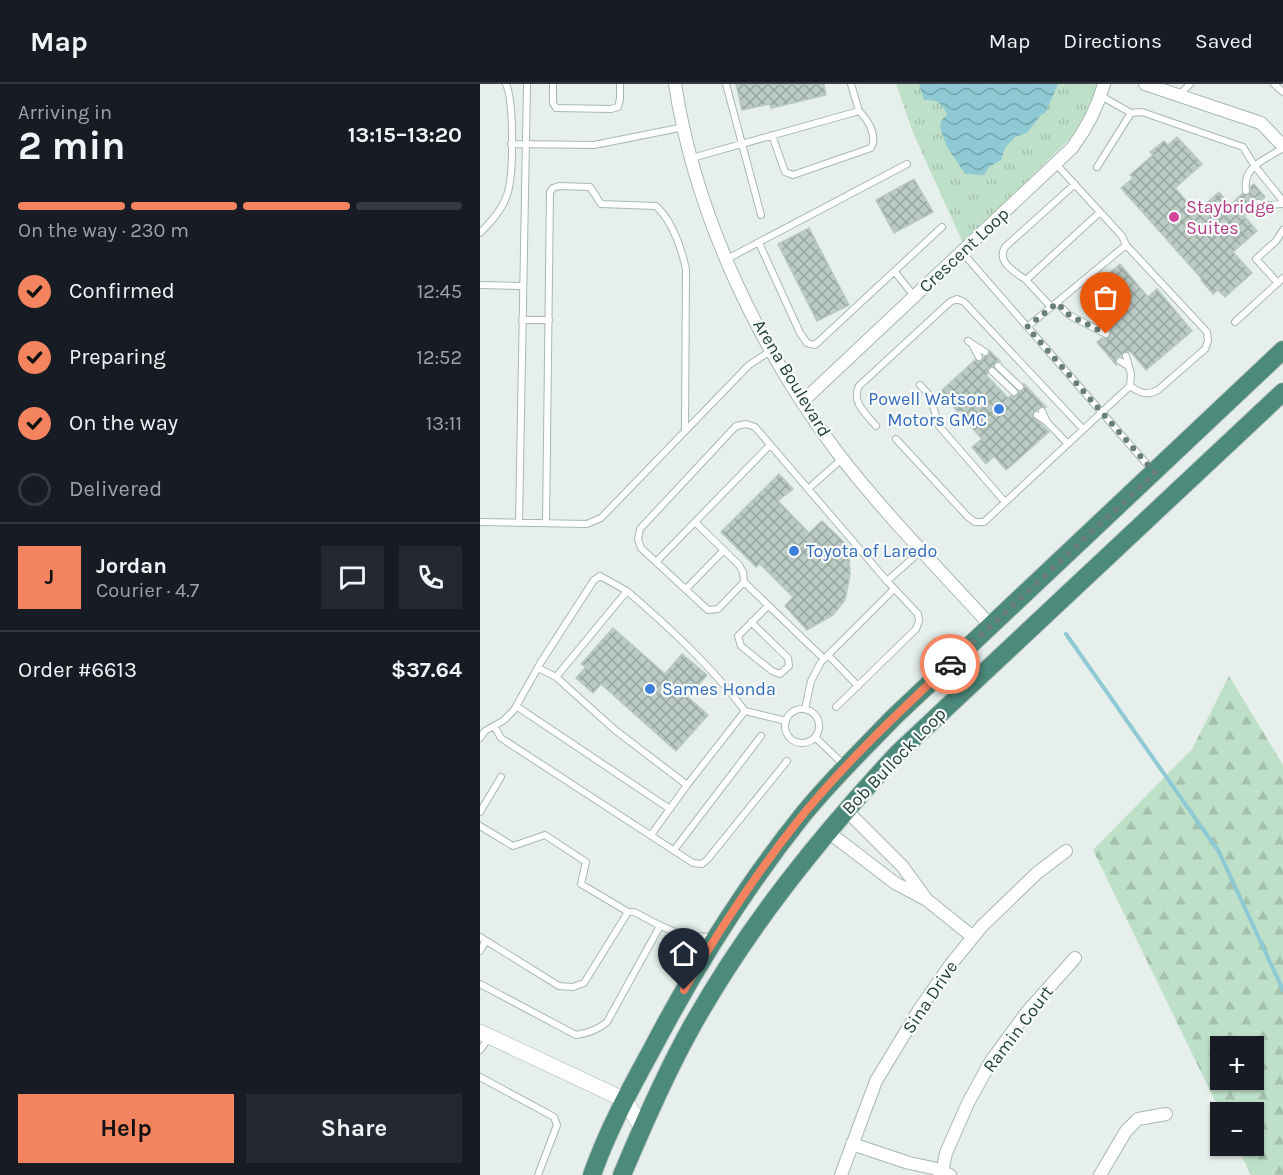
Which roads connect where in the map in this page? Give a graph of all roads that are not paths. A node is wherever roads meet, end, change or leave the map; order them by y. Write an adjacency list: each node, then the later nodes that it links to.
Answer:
1 (506, 84): 18 (lane)
2 (527, 84): 19 (lane)
3 (553, 84): 4 (lane)
4 (620, 84)
5 (675, 84): 16 (street, Arena Boulevard)
6 (726, 84): 20 (lane)
7 (851, 84): 14 (lane)
8 (1144, 84): 12 (street)
9 (1190, 84): 12 (lane)
10 (1274, 84): 13 (lane)
11 (1102, 90): 15 (lane); 24 (street, Crescent Loop)
12 (1178, 90): 21 (street)
13 (1283, 93)
14 (859, 111): 17 (lane); 17 (lane)
15 (1131, 113): 25 (lane); 26 (lane)
16 (684, 127): 19 (lane); 22 (street, Arena Boulevard)
17 (772, 135): 20 (lane)
18 (511, 144): 19 (lane); 35 (lane)
19 (526, 144): 44 (lane)
20 (741, 144): 22 (lane); 32 (lane)
21 (1283, 147): 25 (lane)
22 (692, 158): 39 (street, Arena Boulevard)
23 (907, 164): 36 (lane)
24 (1056, 164): 27 (lane); 38 (street, Crescent Loop)
25 (1254, 165): 28 (lane); 29 (lane)
26 (1097, 167)
27 (1075, 184): 31 (lane); 41 (lane)
28 (1245, 191)
29 (1283, 202): 30 (lane)
30 (1258, 204)
31 (1100, 212): 37 (lane); 41 (lane)
32 (761, 215)
33 (942, 227): 40 (lane)
34 (1283, 230): 42 (lane)
35 (480, 233)
36 (759, 243): 39 (lane); 40 (lane)
37 (1126, 245): 46 (lane); 64 (lane)
38 (962, 251): 45 (street, Crescent Loop); 50 (lane)
39 (727, 259): 55 (street, Arena Boulevard)
40 (895, 272): 45 (lane)
41 (1026, 280): 46 (lane)
42 (1280, 280): 49 (lane)
43 (480, 285): 44 (lane)
44 (523, 286): 47 (lane)
45 (914, 296): 66 (street, Crescent Loop)
46 (1054, 305): 50 (lane); 51 (lane)
47 (522, 320): 48 (lane); 81 (lane)
48 (549, 320): 71 (lane); 82 (lane)
49 (1235, 322)
50 (1027, 327): 67 (lane)
51 (1094, 328): 52 (lane); 53 (lane)
52 (1106, 334)
53 (1100, 340)
54 (971, 343): 57 (lane)
55 (772, 350): 66 (street, Arena Boulevard); 71 (lane)
56 (1283, 350): 76 (highway, Bob Bullock Loop)
57 (982, 355)
58 (1126, 356): 61 (lane)
59 (1120, 361): 61 (lane)
60 (998, 366): 62 (lane)
61 (1128, 366): 64 (lane)
62 (992, 371)
63 (920, 386): 78 (lane)
64 (1130, 386): 67 (lane)
65 (1283, 392): 112 (highway, Bob Bullock Loop)
66 (802, 402): 75 (street, Arena Boulevard)
67 (1101, 411): 70 (lane); 76 (lane)
68 (1039, 413): 73 (lane)
69 (876, 426): 70 (lane)
70 (1083, 429): 73 (lane)
71 (685, 430): 82 (lane)
72 (896, 440): 78 (lane)
73 (1068, 443): 78 (lane)
74 (770, 445): 77 (lane); 80 (lane); 85 (lane)
75 (843, 458): 77 (lane); 84 (street, Arena Boulevard)
76 (1155, 473): 93 (highway, Bob Bullock Loop)
77 (808, 489): 86 (lane)
78 (1005, 502)
79 (480, 522): 81 (lane)
80 (695, 522): 83 (lane); 85 (lane)
81 (519, 523): 82 (lane)
82 (546, 523)
83 (724, 550): 87 (lane); 88 (lane)
84 (922, 550): 86 (lane); 93 (street, Arena Boulevard)
85 (656, 562): 88 (lane)
86 (887, 581): 89 (lane)
87 (744, 582): 88 (lane); 91 (lane)
88 (686, 589)
89 (894, 589): 94 (lane); 97 (lane)
90 (627, 591): 95 (lane); 96 (lane); 101 (lane)
91 (768, 606): 92 (lane); 94 (lane)
92 (751, 622): 92 (lane)
93 (992, 626): 108 (highway, Bob Bullock Loop)
94 (826, 657): 97 (lane); 100 (lane)
95 (538, 668): 96 (lane); 98 (lane)
96 (556, 677): 110 (lane)
97 (858, 686): 99 (lane)
98 (516, 706): 103 (lane); 111 (lane)
99 (836, 707)
100 (805, 709): 102 (lane); 105 (lane)
101 (745, 711): 102 (lane); 110 (lane)
102 (786, 721): 105 (lane)
103 (494, 726): 106 (lane); 116 (lane)
104 (760, 736): 117 (lane)
105 (814, 737): 108 (lane)
106 (480, 738)
107 (787, 760): 117 (lane)
108 (846, 766): 122 (highway, Bob Bullock Loop)
109 (501, 777): 113 (lane)
110 (687, 785): 111 (lane)
111 (670, 809): 116 (lane)
112 (845, 810): 115 (highway, Bob Bullock Loop); 119 (street)
113 (480, 812)
114 (480, 826): 120 (lane)
115 (827, 831): 119 (street); 133 (highway, Bob Bullock Loop)
116 (651, 835): 117 (lane)
117 (674, 850)
118 (1066, 851): 123 (street, Sina Drive)
119 (927, 900): 123 (street)
120 (628, 912): 121 (lane); 124 (lane)
121 (660, 926): 122 (lane); 127 (lane)
122 (716, 937): 131 (highway, Bob Bullock Loop)
123 (973, 937): 134 (street, Sina Drive)
124 (483, 939): 125 (lane)
125 (480, 951)
126 (1075, 958): 135 (street, Ramin Court)
127 (480, 984)
128 (485, 1035): 129 (lane); 131 (street)
129 (480, 1050)
130 (480, 1077): 136 (lane)
131 (625, 1101): 133 (street); 137 (highway, Bob Bullock Loop)
132 (1166, 1114): 140 (street)
133 (642, 1128): 138 (highway, Bob Bullock Loop)
134 (852, 1144): 135 (street); 139 (street, Sina Drive)
135 (946, 1173)
136 (538, 1175)
137 (592, 1175)
138 (622, 1175)
139 (840, 1175)
140 (1100, 1175)

